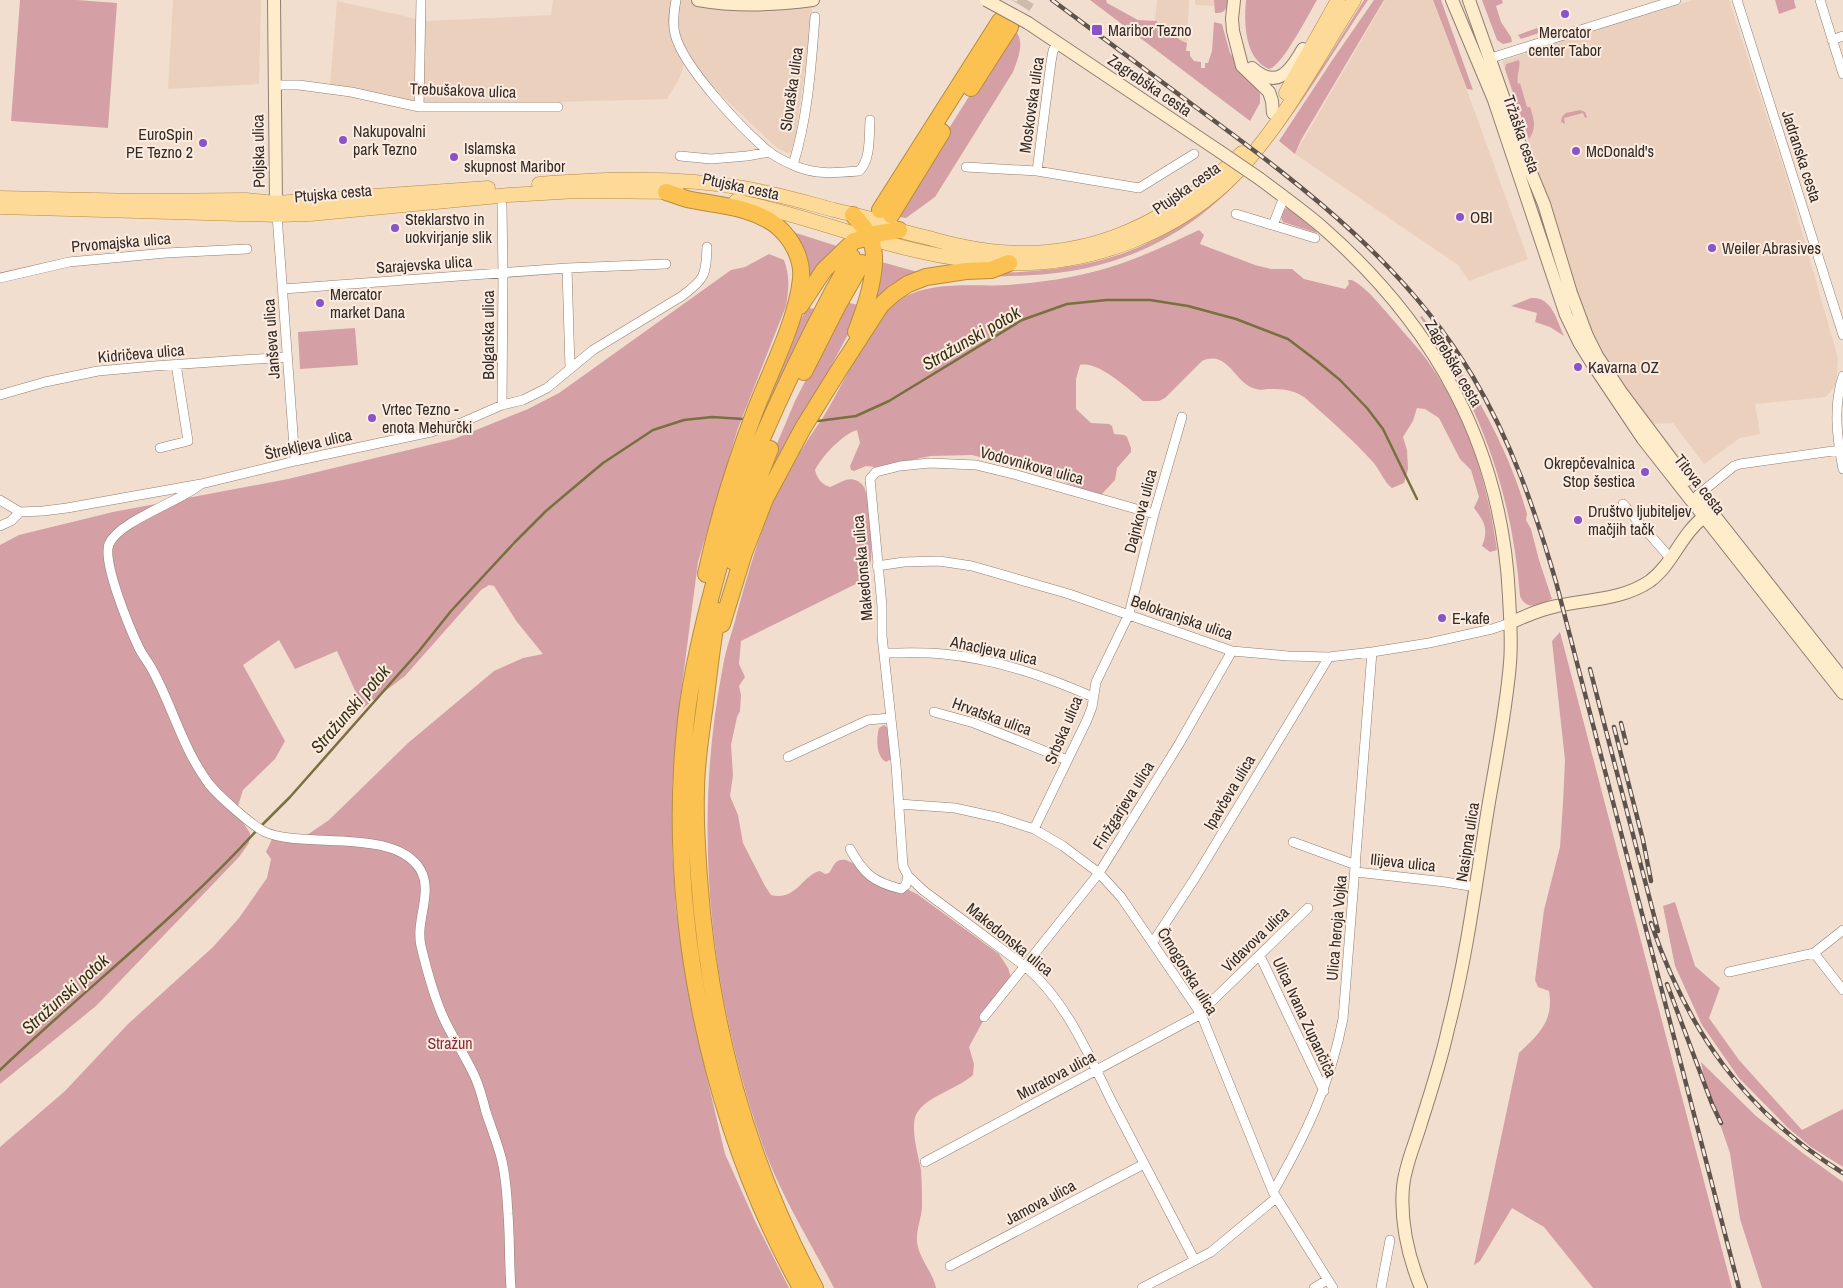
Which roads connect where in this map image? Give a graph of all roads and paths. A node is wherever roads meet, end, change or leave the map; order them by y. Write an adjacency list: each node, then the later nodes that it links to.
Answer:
1 (274, 0): 24 (street, Poljska ulica)
2 (421, 0): 25 (street)
3 (676, 0): 29 (street, Ptujska cesta)
4 (698, 0): 5 (street)
5 (813, 0)
6 (986, 0): 20 (street, Zagrebška cesta, bridge)
7 (1234, 0): 21 (street)
8 (1338, 0): 17 (main road, Ptujska cesta)
9 (1354, 0): 51 (main road, Ptujska cesta)
10 (1452, 0): 56 (street, Tržaška cesta)
11 (1469, 0): 22 (street, Tržaška cesta)
12 (1676, 0): 22 (street)
13 (1737, 0): 59 (street, Jadranska cesta)
14 (1820, 0): 19 (street)
15 (815, 17): 32 (street, Slovaška ulica)
16 (1005, 24): 41 (highway)
17 (1317, 36): 21 (street, Ptujska cesta); 27 (main road, Ptujska cesta)
18 (1843, 36): 19 (street)
19 (1832, 40): 23 (street)
20 (1058, 43): 34 (street, Moskovska ulica); 36 (street, Zagrebška cesta, bridge)
21 (1241, 58): 27 (street)
22 (1490, 58): 56 (street, Tržaška cesta)
23 (1843, 74)
24 (275, 85): 25 (street, Trebušakova ulica); 40 (street, Poljska ulica)
25 (419, 107): 26 (street, Trebušakova ulica)
26 (558, 107)
27 (1273, 113): 45 (main road, Ptujska cesta)
28 (870, 120): 32 (street, Ptujska cesta)
29 (770, 152): 31 (street); 32 (street, Ptujska cesta)
30 (1194, 154): 34 (street, Ptujska cesta)
31 (680, 156)
32 (793, 165)
33 (966, 167): 34 (street, Ptujska cesta)
34 (1037, 171)
35 (666, 192): 40 (main road, Ptujska cesta); 46 (main road, Ptujska cesta); 58 (highway)
36 (1284, 197): 44 (street); 85 (street, Zagrebška cesta)
37 (0, 198): 40 (main road, Ptujska cesta)
38 (502, 205): 54 (street, Bolgarska ulica)
39 (0, 207): 40 (main road, Ptujska cesta)
40 (277, 209): 43 (main road, Ptujska cesta); 57 (street, Janševa ulica)
41 (886, 212)
42 (1236, 214): 44 (street)
43 (853, 215): 45 (main road, Ptujska cesta); 46 (highway)
44 (1273, 224): 47 (street)
45 (899, 230): 46 (highway)
46 (870, 237): 51 (main road, Ptujska cesta); 58 (highway); 64 (highway)
47 (1315, 238)
48 (708, 247): 63 (street, Štrekljeva ulica)
49 (247, 248): 55 (street, Prvomajska ulica)
50 (857, 260): 89 (highway)
51 (1009, 263): 64 (highway)
52 (666, 264): 53 (street, Sarajevska ulica)
53 (567, 268): 54 (street, Sarajevska ulica); 63 (street)
54 (503, 274): 57 (street, Sarajevska ulica); 67 (street, Bolgarska ulica)
55 (0, 278)
56 (1560, 279): 75 (street, Titova cesta); 80 (street, Titova cesta)
57 (283, 289): 61 (street, Janševa ulica)
58 (791, 321): 89 (highway)
59 (1841, 323): 60 (street, Jadranska cesta)
60 (1843, 335)
61 (287, 357): 62 (street, Kidričeva ulica); 71 (street, Janševa ulica)
62 (176, 364): 66 (street, Kidričeva ulica); 69 (street)
63 (570, 368): 67 (street, Štrekljeva ulica)
64 (838, 370): 89 (highway)
65 (1843, 376): 70 (street)
66 (0, 395)
67 (502, 405): 71 (street, Štrekljeva ulica)
68 (1182, 417): 79 (street, Dajnkova ulica)
69 (160, 448)
70 (1840, 450): 72 (street); 75 (street)
71 (295, 461): 74 (street, Štrekljeva ulica)
72 (1843, 469)
73 (871, 476): 79 (street, Vodovnikova ulica); 83 (street, Makedonska ulica)
74 (201, 484): 78 (street, Štrekljeva ulica); 125 (street)
75 (1698, 495): 91 (street, Titova cesta)
76 (0, 500): 78 (street)
77 (1624, 504): 82 (street)
78 (20, 512): 81 (street)
79 (1154, 514): 84 (street, Dajnkova ulica)
80 (1704, 517): 82 (street); 92 (street, Titova cesta)
81 (0, 526)
82 (1672, 559): 85 (street)
83 (877, 566): 84 (street, Belokranjska ulica); 88 (street, Makedonska ulica)
84 (1129, 614): 86 (street, Belokranjska ulica); 93 (street, Srbska ulica)
85 (1510, 622): 87 (street, Belokranjska ulica); 105 (street, Nasipna ulica)
86 (1232, 651): 90 (street, Belokranjska ulica); 103 (street, Finžgarjeva ulica)
87 (1372, 652): 90 (street, Belokranjska ulica); 102 (street, Ulica heroja Vojka)
88 (885, 653): 93 (street, Ahacljeva ulica); 95 (street, Makedonska ulica)
89 (704, 656): 126 (highway); 127 (highway)
90 (1329, 657): 108 (street, Ipavčeva ulica)
91 (1843, 679)
92 (1843, 694)
93 (1093, 697): 97 (street, Srbska ulica)
94 (934, 712): 97 (street, Hrvatska ulica)
95 (890, 718): 96 (street); 98 (street, Makedonska ulica)
96 (788, 757)
97 (1068, 760): 99 (street, Srbska ulica)
98 (899, 804): 99 (street, Črnogorska ulica); 104 (street, Makedonska ulica)
99 (1034, 829): 103 (street, Črnogorska ulica)
100 (1293, 842): 102 (street, Ilijeva ulica)
101 (850, 849): 104 (street)
102 (1356, 868): 105 (street, Ilijeva ulica); 117 (street, Ulica heroja Vojka)
103 (1098, 872): 108 (street, Črnogorska ulica); 111 (street, Finžgarjeva ulica)
104 (908, 876): 111 (street, Makedonska ulica)
105 (1476, 887): 132 (street, Nasipna ulica)
106 (1308, 908): 110 (street, Vidavova ulica)
107 (1843, 930): 109 (street)
108 (1153, 942): 114 (street, Črnogorska ulica)
109 (1814, 953): 112 (street); 113 (street)
110 (1260, 956): 114 (street, Vidavova ulica); 117 (street, Ulica Ivana Zupančiča)
111 (1026, 966): 115 (street, Finžgarjeva ulica); 116 (street, Makedonska ulica)
112 (1729, 972)
113 (1843, 990)
114 (1201, 1014): 116 (street, Muratova ulica); 120 (street, Črnogorska ulica)
115 (984, 1017)
116 (1096, 1070): 118 (street, Muratova ulica); 119 (street, Makedonska ulica)
117 (1324, 1092): 120 (street, Ulica heroja Vojka)
118 (925, 1162)
119 (1144, 1164): 122 (street, Makedonska ulica); 123 (street, Jamova ulica)
120 (1274, 1195): 122 (street); 124 (street, Črnogorska ulica)
121 (1390, 1240): 131 (street)
122 (1194, 1260): 128 (street)
123 (950, 1266)
124 (1327, 1280): 129 (street); 130 (street, Črnogorska ulica)
125 (511, 1288)
126 (801, 1288)
127 (815, 1288)
128 (1142, 1288)
129 (1314, 1288)
130 (1333, 1288)
131 (1381, 1288)
132 (1421, 1288)

